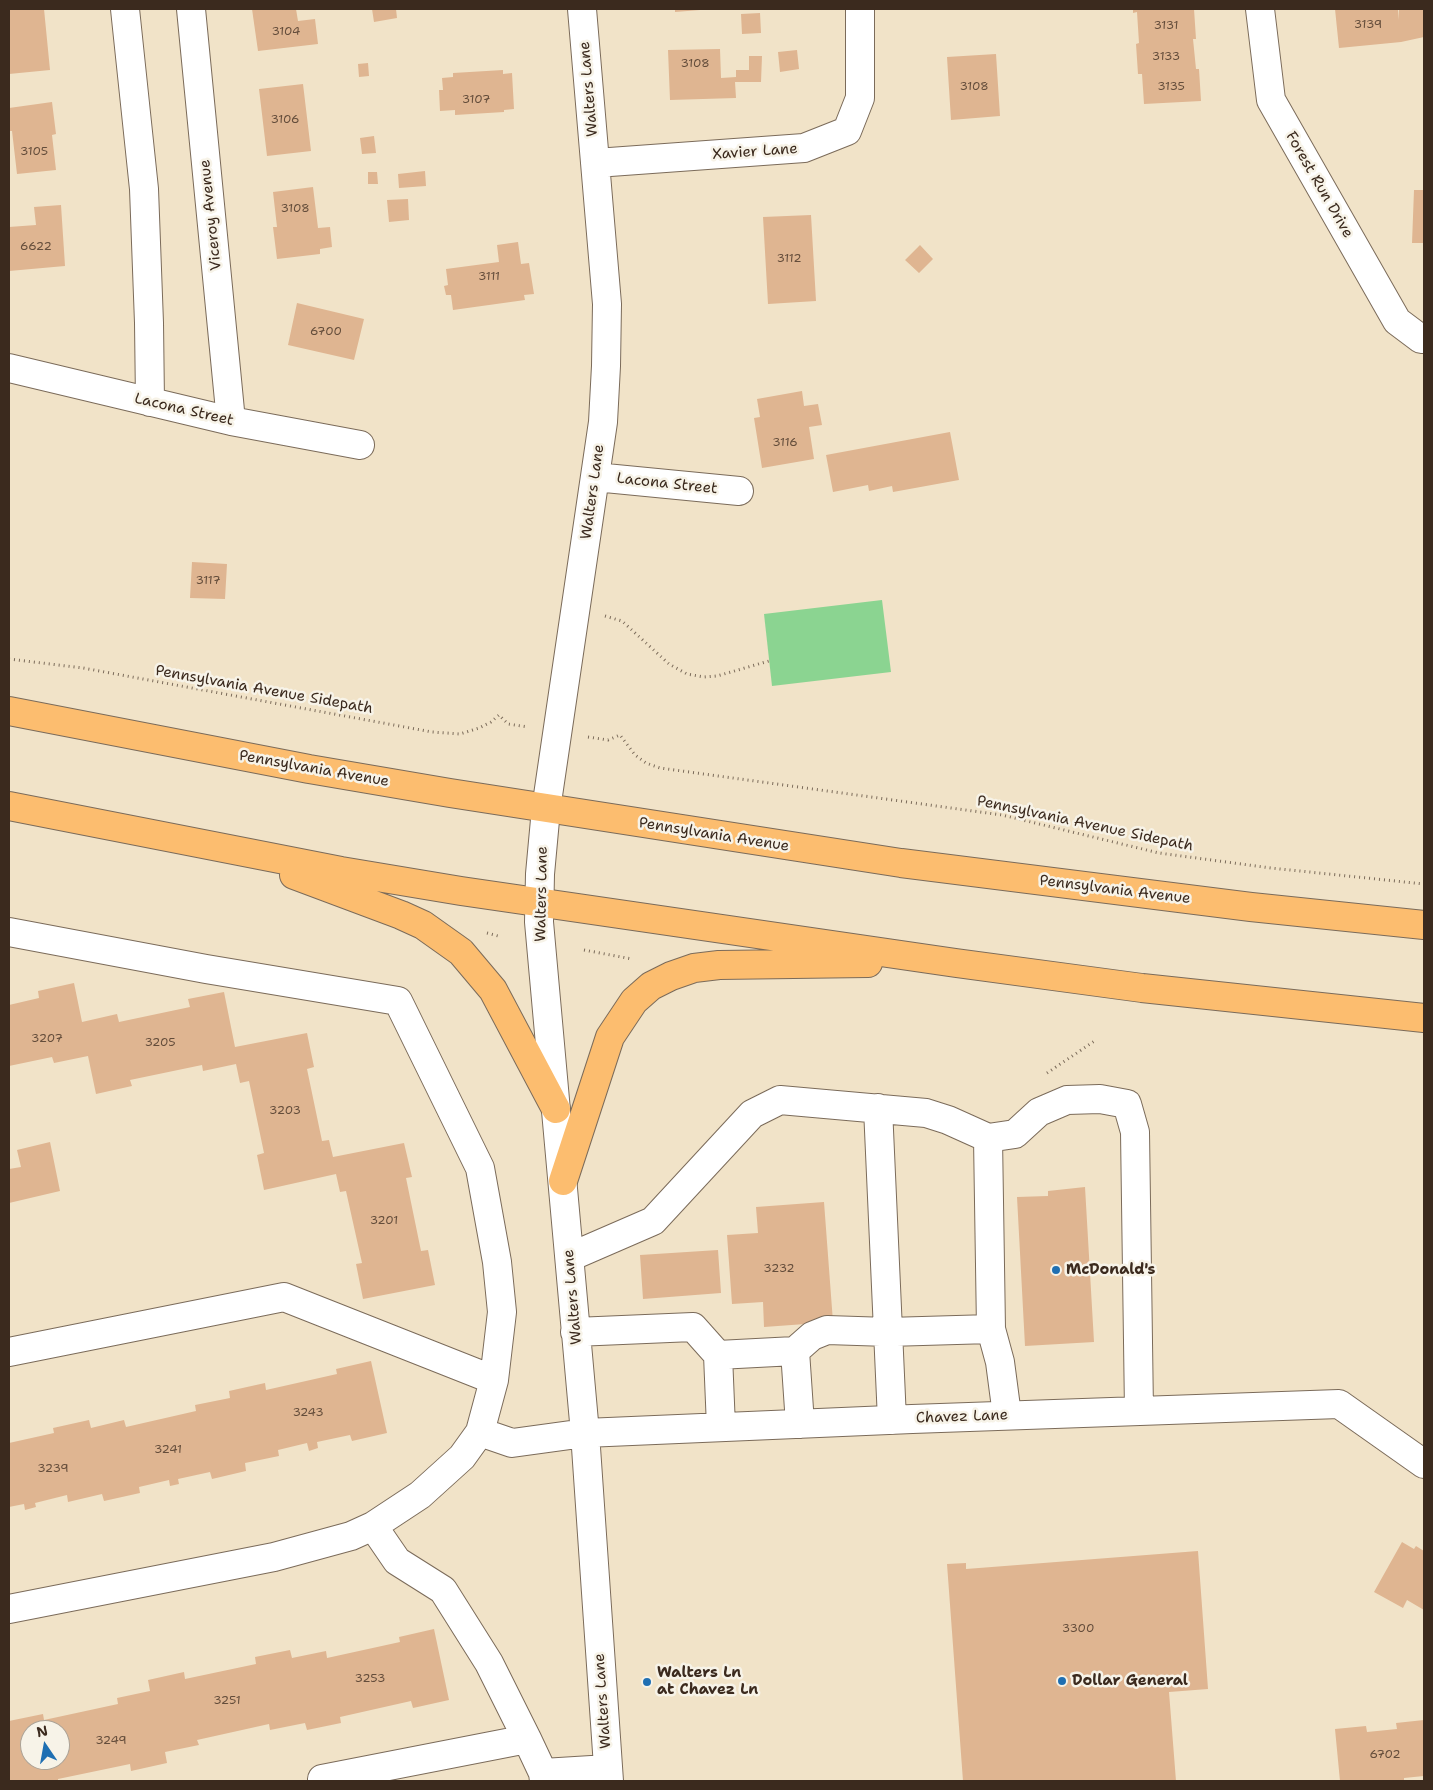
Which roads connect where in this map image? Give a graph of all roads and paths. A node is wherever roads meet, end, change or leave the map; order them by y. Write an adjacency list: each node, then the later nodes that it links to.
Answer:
1 (125, 9): 9 (street)
2 (191, 9): 10 (street, Viceroy Avenue)
3 (582, 9): 6 (street, Walters Lane)
4 (860, 9): 6 (street, Xavier Lane)
5 (1260, 9): 7 (street, Forest Run Drive)
6 (596, 163): 12 (street, Walters Lane)
7 (1424, 339)
8 (9, 368): 9 (street, Lacona Street)
9 (150, 402): 10 (street, Lacona Street)
10 (231, 421): 11 (street, Lacona Street)
11 (360, 445)
12 (595, 477): 13 (street, Lacona Street); 14 (street, Walters Lane)
13 (739, 491)
14 (575, 609): 16 (path); 21 (street, Walters Lane)
15 (9, 658): 18 (path, Pennsylvania Avenue Sidepath)
16 (769, 661)
17 (9, 711): 21 (highway, Pennsylvania Avenue)
18 (508, 724)
19 (608, 740): 23 (path, Pennsylvania Avenue Sidepath)
20 (9, 806): 22 (highway)
21 (546, 810): 24 (street, Walters Lane); 25 (highway, Pennsylvania Avenue)
22 (208, 844): 24 (highway); 32 (highway)
23 (1424, 884)
24 (539, 901): 29 (highway); 32 (street, Walters Lane)
25 (1424, 925)
26 (9, 932): 42 (street)
27 (584, 950): 28 (path)
28 (632, 958)
29 (956, 963): 30 (highway); 34 (highway)
30 (1424, 1018)
31 (878, 1108): 33 (street); 35 (street); 38 (street)
32 (556, 1109): 34 (street, Walters Lane)
33 (988, 1138): 36 (street); 43 (street)
34 (563, 1181): 35 (street, Walters Lane)
35 (570, 1257): 37 (street, Walters Lane)
36 (991, 1330): 38 (street); 44 (street)
37 (575, 1332): 41 (street); 49 (street, Walters Lane)
38 (888, 1332): 39 (street); 45 (street)
39 (795, 1351): 41 (street); 46 (street)
40 (9, 1352): 42 (street)
41 (718, 1354): 47 (street)
42 (494, 1380): 48 (street)
43 (1139, 1411): 44 (street, Chavez Lane); 50 (street, Chavez Lane)
44 (1007, 1415): 45 (street, Chavez Lane)
45 (892, 1420): 46 (street, Chavez Lane)
46 (800, 1424): 47 (street, Chavez Lane)
47 (721, 1427): 49 (street, Chavez Lane)
48 (480, 1432): 49 (street, Chavez Lane); 51 (street)
49 (585, 1433): 54 (street, Walters Lane)
50 (1424, 1464)
51 (373, 1526): 52 (street); 53 (street)
52 (9, 1609)
53 (527, 1739): 55 (street); 56 (street)
54 (608, 1775): 55 (street)
55 (543, 1777)
56 (322, 1779)

